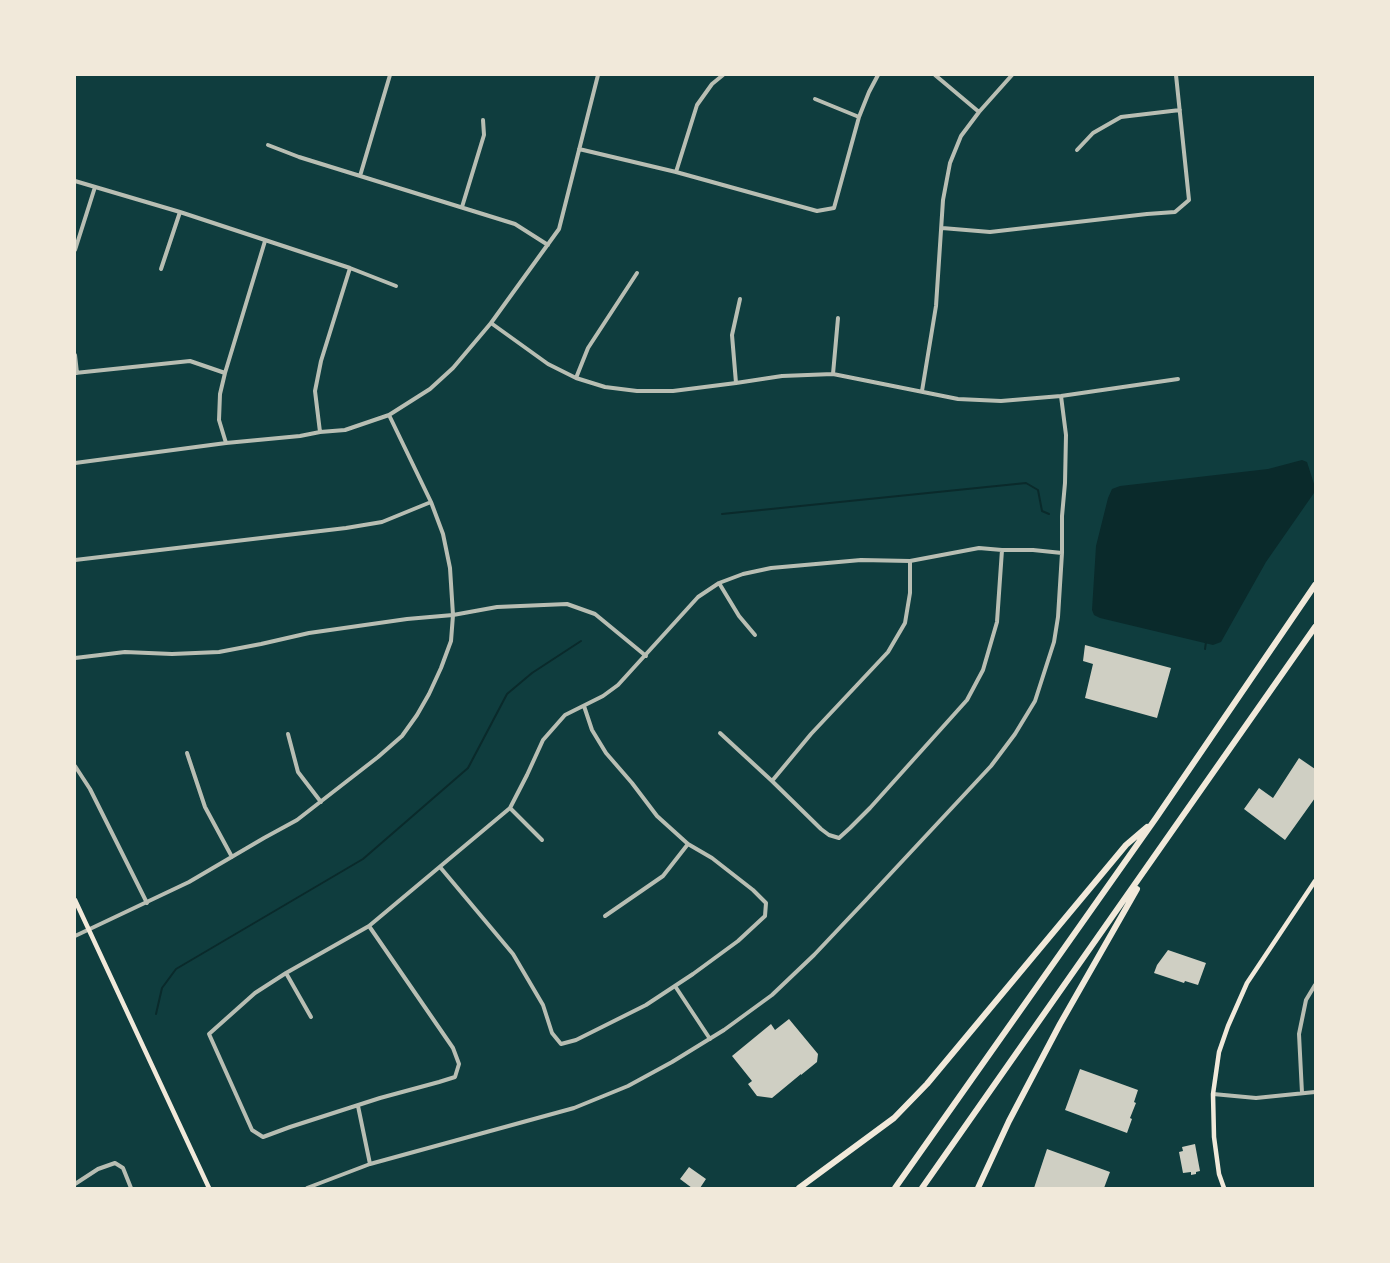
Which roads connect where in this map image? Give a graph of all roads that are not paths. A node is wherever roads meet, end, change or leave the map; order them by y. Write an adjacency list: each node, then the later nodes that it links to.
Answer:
1 (390, 75): 17 (street)
2 (598, 75): 14 (street)
3 (723, 75): 16 (street)
4 (878, 75): 11 (street)
5 (935, 75): 10 (street)
6 (1012, 75): 10 (street)
7 (1176, 75): 9 (street)
8 (814, 99): 11 (street)
9 (1180, 110): 15 (street); 22 (street)
10 (979, 112): 22 (street)
11 (859, 117): 16 (street)
12 (483, 120): 20 (street)
13 (268, 145): 17 (street)
14 (579, 148): 16 (street); 24 (street)
15 (1077, 150)
16 (676, 172)
17 (360, 176): 20 (street)
18 (75, 181): 19 (street)
19 (94, 187): 21 (street); 25 (street)
20 (462, 207): 24 (street)
21 (180, 212): 23 (street); 27 (street)
22 (942, 228): 40 (street)
23 (265, 241): 26 (street); 35 (street)
24 (548, 245): 32 (street)
25 (75, 250)
26 (350, 268): 29 (street); 43 (street)
27 (161, 269)
28 (637, 273): 37 (street)
29 (396, 286)
30 (740, 299): 39 (street)
31 (838, 318): 36 (street)
32 (491, 323): 37 (street); 42 (street)
33 (75, 355): 34 (street)
34 (76, 373): 35 (street)
35 (225, 373): 44 (street)
36 (833, 374): 39 (street); 40 (street)
37 (576, 378): 39 (street)
38 (1178, 380): 41 (street)
39 (736, 383)
40 (922, 391): 41 (street)
41 (1061, 396): 48 (street)
42 (389, 415): 43 (street); 46 (street)
43 (320, 432): 44 (street)
44 (226, 443): 45 (street)
45 (75, 463)
46 (431, 502): 49 (street); 53 (street)
47 (1002, 550): 48 (street); 50 (street); 63 (street)
48 (1062, 554): 83 (street)
49 (75, 560)
50 (910, 561): 51 (street); 63 (street)
51 (719, 583): 55 (street); 56 (street)
52 (1315, 585): 66 (highway)
53 (453, 615): 56 (street); 57 (street); 64 (street)
54 (1315, 627): 69 (highway)
55 (756, 635)
56 (646, 656): 58 (street)
57 (75, 658)
58 (584, 706): 65 (street); 68 (street)
59 (720, 733): 63 (street)
60 (288, 734): 64 (street)
61 (187, 753): 70 (street)
62 (75, 766): 74 (street)
63 (772, 781)
64 (321, 802): 70 (street)
65 (510, 808): 67 (street); 71 (street)
66 (1156, 818): 93 (highway); 94 (highway)
67 (542, 840)
68 (688, 844): 75 (street); 81 (street)
69 (1157, 854): 95 (highway); 96 (highway)
70 (232, 857): 74 (street)
71 (440, 867): 76 (street); 81 (street)
72 (1315, 881): 85 (main road)
73 (75, 900): 77 (main road)
74 (147, 903): 77 (street)
75 (605, 916)
76 (369, 926): 79 (street); 87 (street)
77 (90, 930): 78 (street); 91 (main road)
78 (75, 936)
79 (286, 973): 82 (street); 87 (street)
80 (1315, 985): 86 (street)
81 (675, 986): 83 (street)
82 (311, 1017)
83 (710, 1039): 88 (street)
84 (1315, 1092): 86 (street)
85 (1213, 1094): 86 (street); 97 (main road)
86 (1302, 1094)
87 (358, 1106): 88 (street)
88 (370, 1164): 92 (street)
89 (75, 1184): 90 (street)
90 (131, 1188)
91 (209, 1188)
92 (307, 1188)
93 (799, 1188)
94 (895, 1188)
95 (922, 1188)
96 (978, 1188)
97 (1224, 1188)

